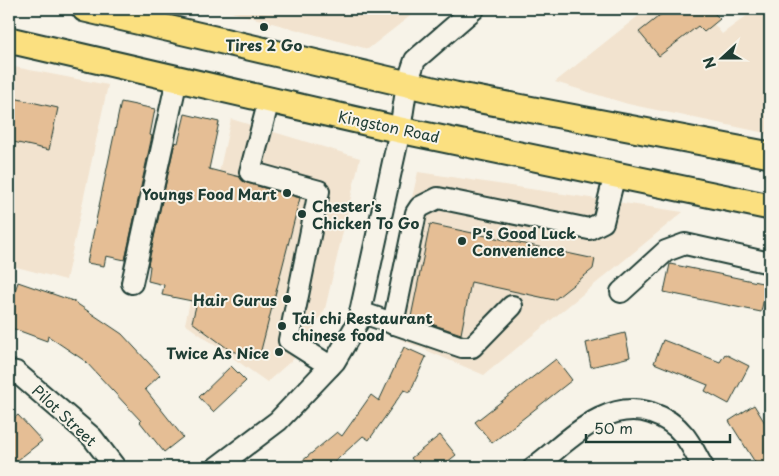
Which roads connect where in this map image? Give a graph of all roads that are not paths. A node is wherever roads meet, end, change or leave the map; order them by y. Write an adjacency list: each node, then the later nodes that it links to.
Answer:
1 (85, 9): 5 (main road)
2 (474, 9): 5 (street)
3 (9, 40): 4 (main road, Kingston Road)
4 (177, 79): 6 (main road, Kingston Road); 12 (street)
5 (407, 84): 7 (street); 8 (main road)
6 (269, 100): 7 (main road, Kingston Road); 17 (street)
7 (400, 130): 9 (main road, Kingston Road); 15 (street)
8 (770, 155)
9 (615, 174): 10 (main road, Kingston Road); 16 (street)
10 (770, 207)
11 (770, 263): 13 (street)
12 (132, 283)
13 (621, 292)
14 (512, 306): 16 (street)
15 (360, 312): 16 (street); 17 (street)
16 (393, 324)
17 (330, 366): 20 (street)
18 (9, 371): 19 (street, Pilot Street)
19 (115, 467)
20 (217, 467)
21 (534, 467): 22 (street)
22 (703, 467)

